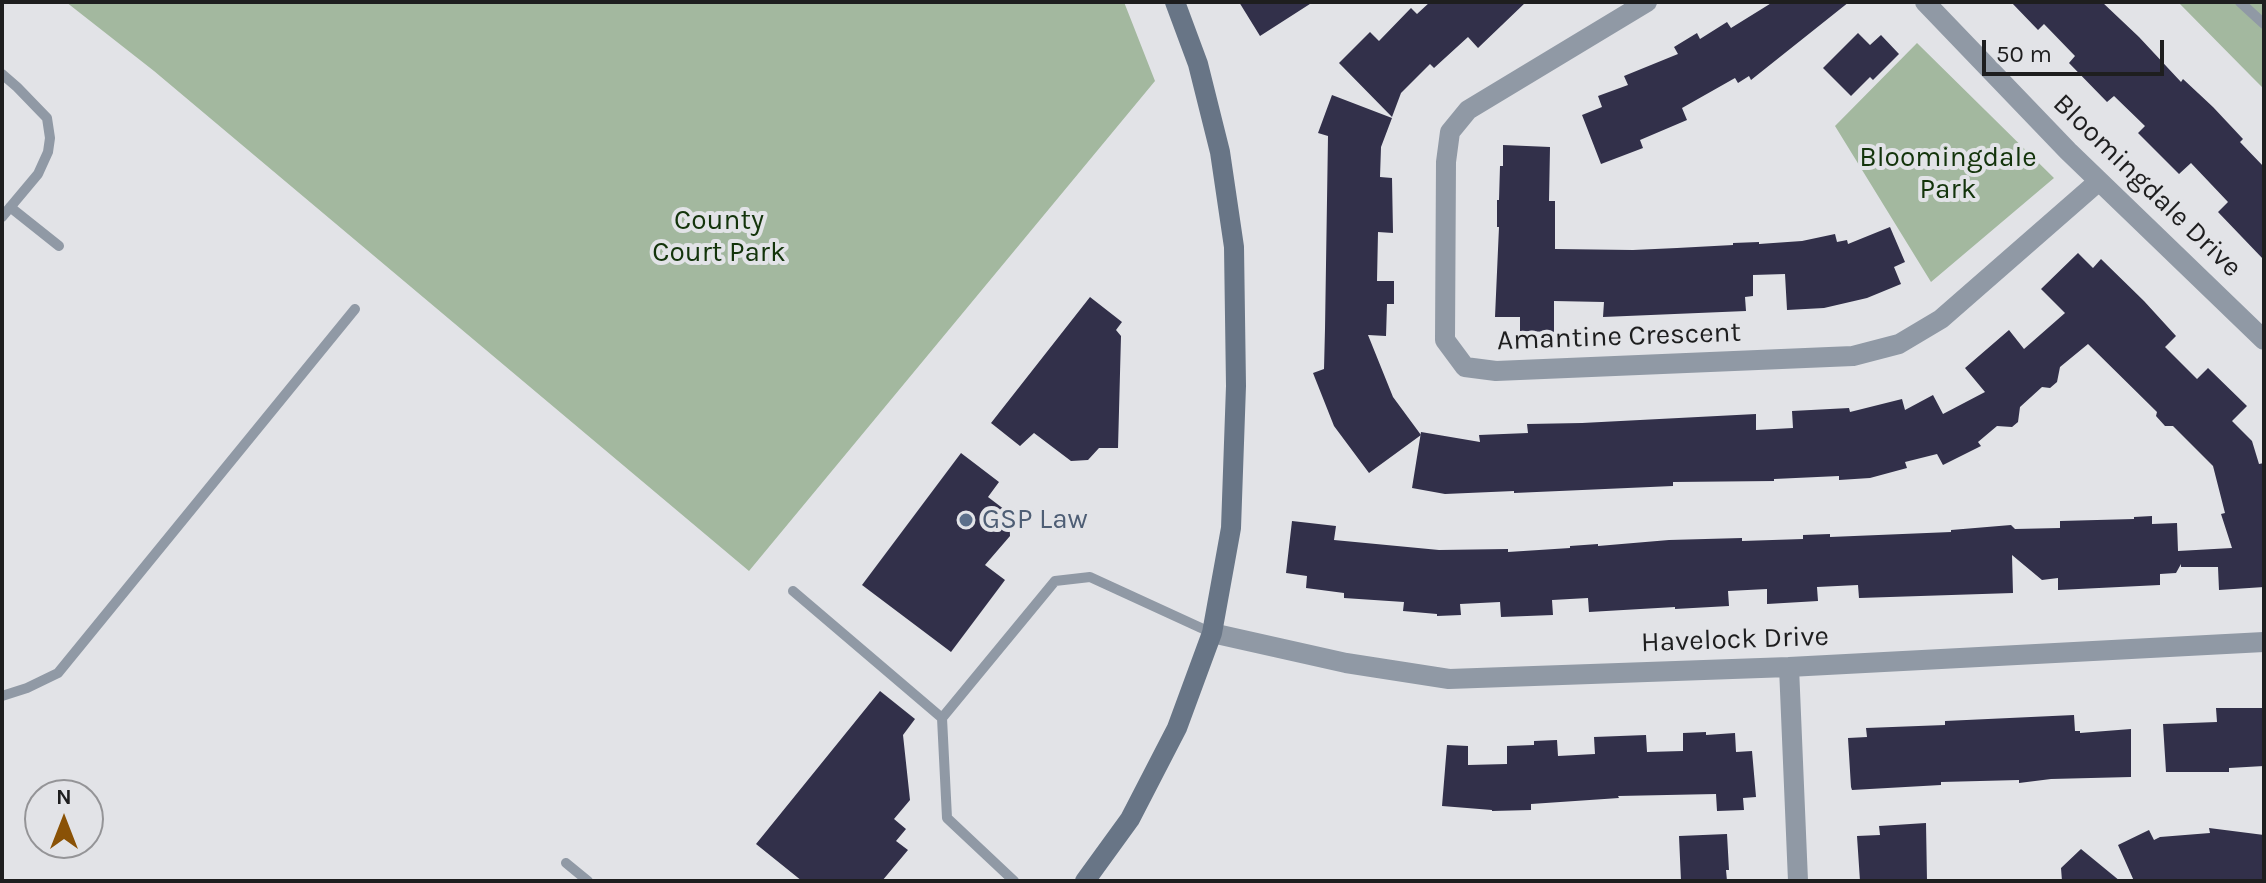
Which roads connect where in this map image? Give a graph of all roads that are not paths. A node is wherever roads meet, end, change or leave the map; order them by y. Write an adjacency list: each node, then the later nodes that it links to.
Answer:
1 (1175, 2): 14 (street)
2 (1647, 2): 7 (street, Amantine Crescent)
3 (1925, 2): 7 (street, Bloomingdale Drive)
4 (2240, 2): 5 (lane)
5 (2264, 24)
6 (2, 74): 8 (lane)
7 (2099, 181): 12 (street, Bloomingdale Drive)
8 (10, 207): 9 (lane); 10 (lane)
9 (2, 217)
10 (59, 246)
11 (355, 309): 17 (lane)
12 (2264, 340)
13 (793, 591): 18 (lane)
14 (1212, 633): 16 (street, Havelock Drive); 18 (lane); 22 (street)
15 (2264, 642): 16 (street, Havelock Drive)
16 (1789, 667): 23 (street)
17 (2, 696)
18 (942, 718): 21 (lane)
19 (566, 863): 20 (lane)
20 (588, 881)
21 (1014, 881)
22 (1085, 881)
23 (1798, 881)

